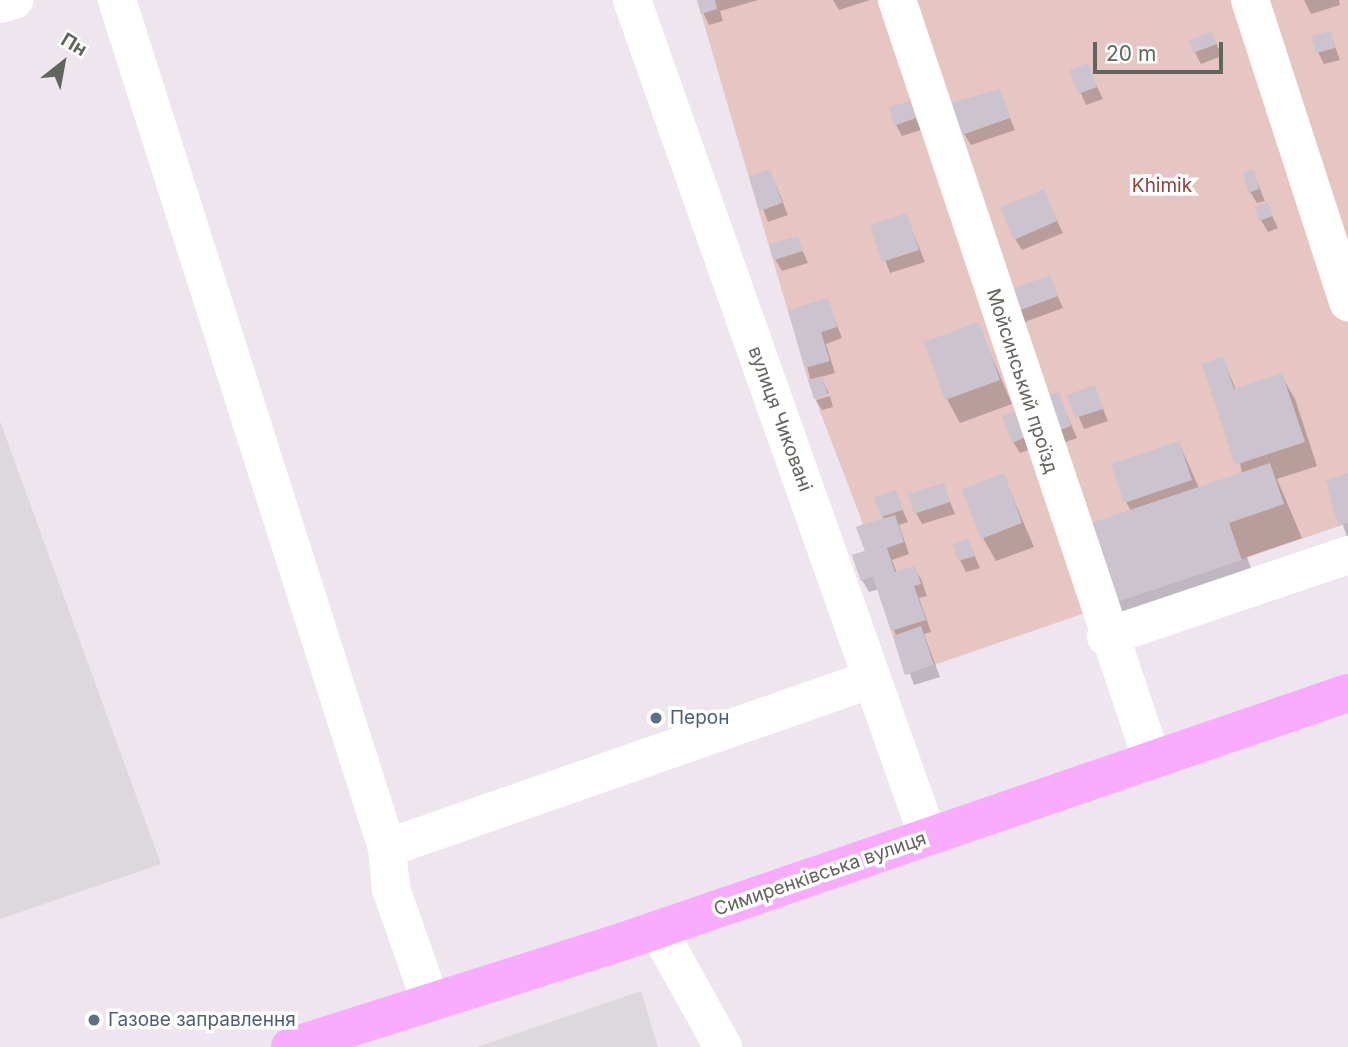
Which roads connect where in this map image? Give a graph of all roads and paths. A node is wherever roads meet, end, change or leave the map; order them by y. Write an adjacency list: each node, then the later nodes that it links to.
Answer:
1 (14, 0): 6 (street)
2 (117, 0): 14 (street)
3 (632, 0): 10 (street, вулиця Чиковані)
4 (897, 0): 9 (street, Мойсинський проїзд)
5 (1250, 0): 7 (street)
6 (0, 4)
7 (1348, 302)
8 (1348, 555): 9 (street)
9 (1107, 637): 12 (street, Мойсинський проїзд)
10 (872, 679): 13 (street, вулиця Чиковані); 14 (street)
11 (1348, 694): 12 (main road, Симиренківська вулиця)
12 (1152, 760): 13 (main road, Симиренківська вулиця)
13 (928, 837): 15 (main road, Симиренківська вулиця)
14 (387, 848): 16 (street)
15 (657, 930): 16 (main road, Симиренківська вулиця); 18 (street)
16 (431, 1003): 17 (main road, Симиренківська вулиця)
17 (290, 1047)
18 (723, 1047)

